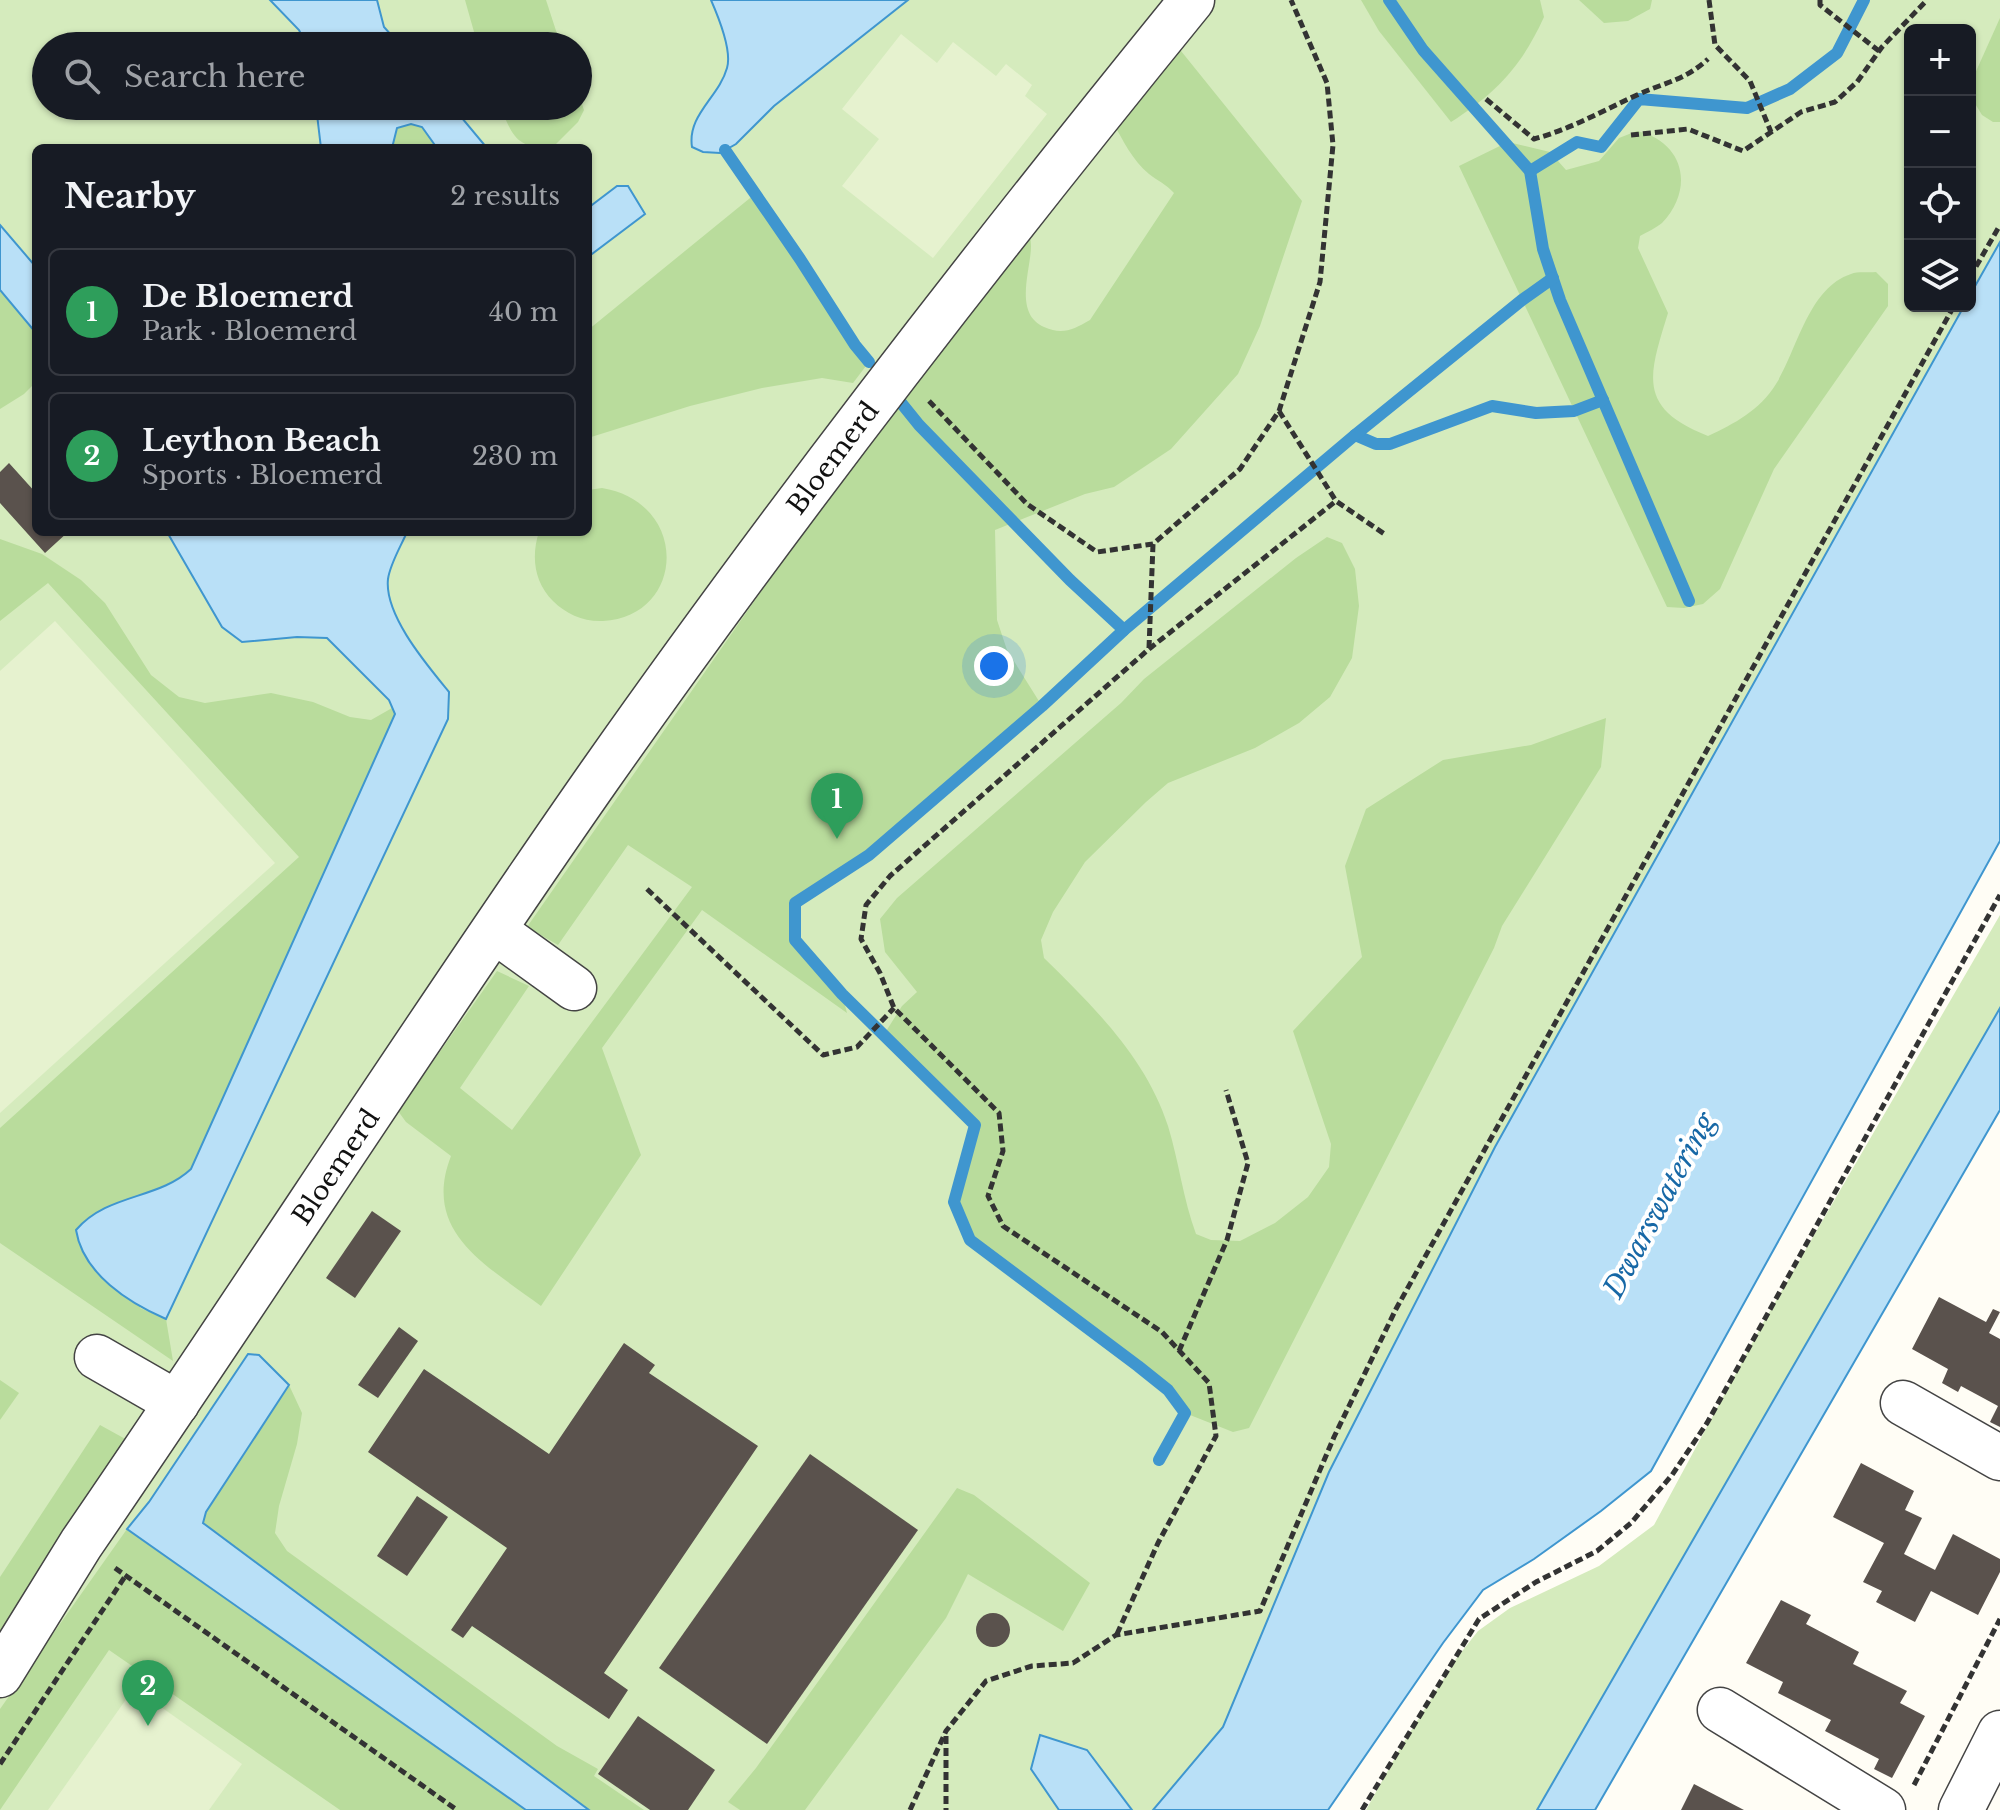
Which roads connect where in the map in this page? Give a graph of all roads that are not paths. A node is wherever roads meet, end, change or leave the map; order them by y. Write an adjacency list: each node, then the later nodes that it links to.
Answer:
1 (1192, 0): 2 (street, Bloemerd)
2 (495, 931): 3 (street); 5 (street, Bloemerd)
3 (574, 988)
4 (97, 1357): 5 (street)
5 (177, 1403): 8 (street, Bloemerd)
6 (1903, 1403): 7 (street)
7 (2000, 1458)
8 (0, 1675)
9 (1720, 1710): 11 (street)
10 (2000, 1733): 12 (street)
11 (1896, 1803)
12 (1961, 1810)

